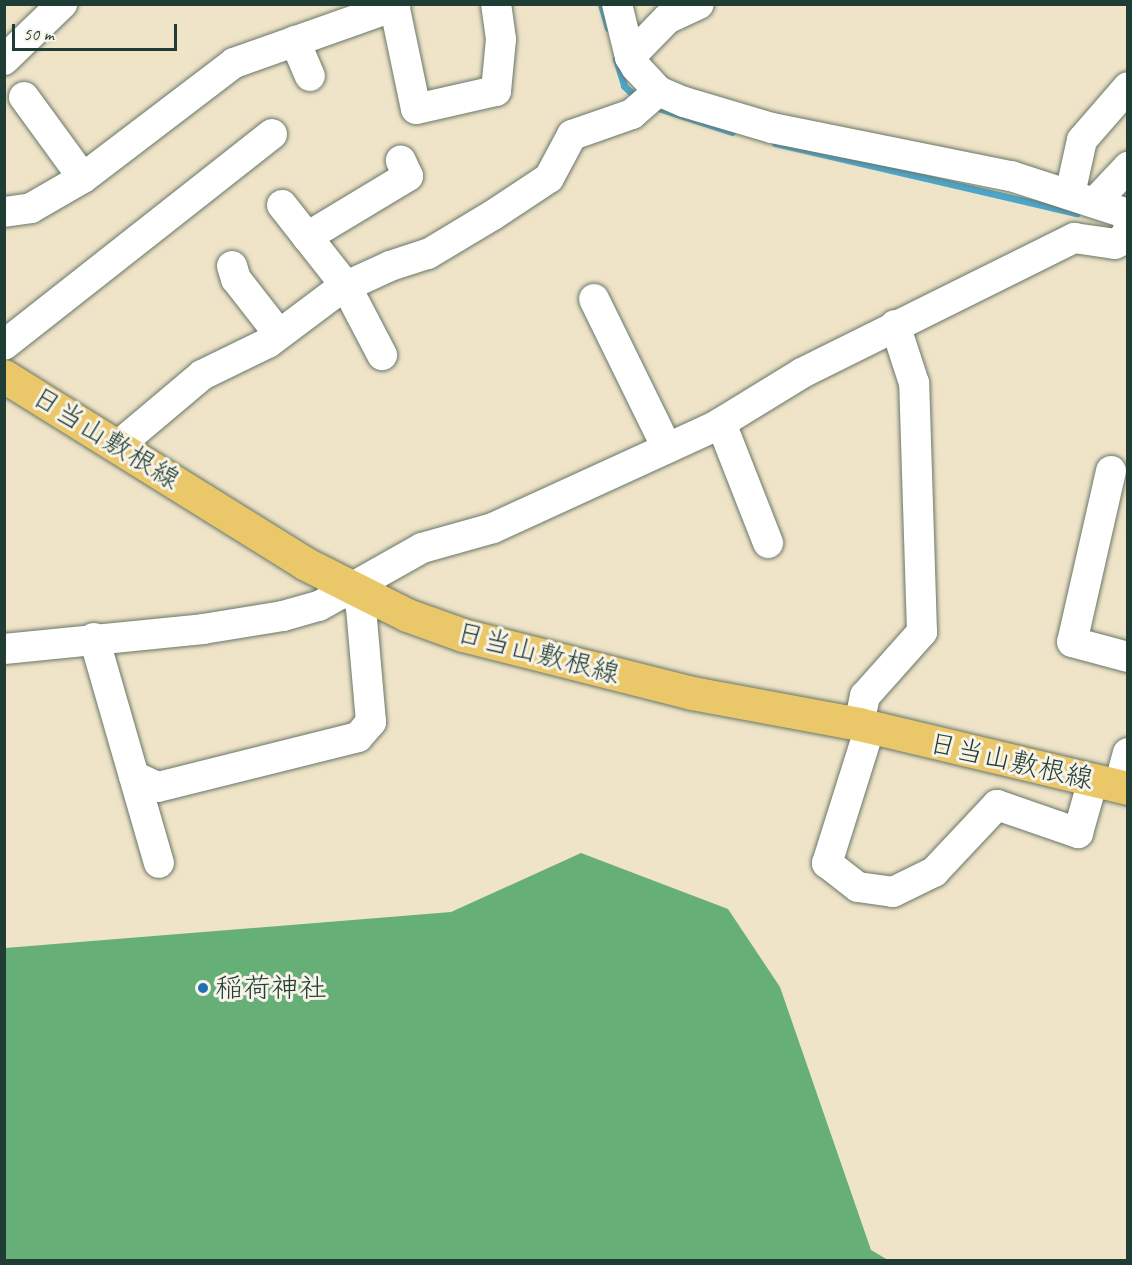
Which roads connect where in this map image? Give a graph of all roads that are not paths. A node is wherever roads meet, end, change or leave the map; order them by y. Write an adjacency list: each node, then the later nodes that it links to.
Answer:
1 (62, 4): 7 (street)
2 (496, 4): 5 (street)
3 (617, 4): 8 (street)
4 (699, 4): 8 (street)
5 (395, 5): 6 (street)
6 (295, 41): 9 (street); 16 (street)
7 (10, 43)
8 (630, 57): 12 (street)
9 (310, 76)
10 (1128, 87): 17 (street)
11 (24, 97): 16 (street)
12 (647, 100): 17 (street); 23 (street)
13 (272, 134): 27 (street)
14 (401, 161): 21 (street)
15 (1128, 167): 17 (street)
16 (83, 178): 19 (street)
17 (1083, 198): 20 (street)
18 (282, 205): 21 (street)
19 (4, 212)
20 (1126, 228): 25 (street)
21 (307, 237): 23 (street)
22 (232, 266): 26 (street)
23 (346, 286): 26 (street); 28 (street)
24 (594, 299): 32 (street)
25 (895, 326): 30 (street); 39 (street)
26 (279, 333): 31 (street)
27 (4, 345)
28 (382, 356)
29 (4, 376): 31 (main road, 日当山敷根線)
30 (721, 423): 32 (street); 34 (street)
31 (119, 445): 35 (main road, 日当山敷根線)
32 (668, 448): 35 (street)
33 (1111, 471): 38 (street)
34 (768, 543)
35 (354, 586): 36 (street); 39 (main road, 日当山敷根線); 41 (street)
36 (94, 638): 37 (street); 41 (street)
37 (4, 649)
38 (1128, 657)
39 (864, 726): 42 (main road, 日当山敷根線); 42 (street)
40 (1128, 753): 42 (street)
41 (134, 776): 43 (street)
42 (1113, 785)
43 (159, 863)

